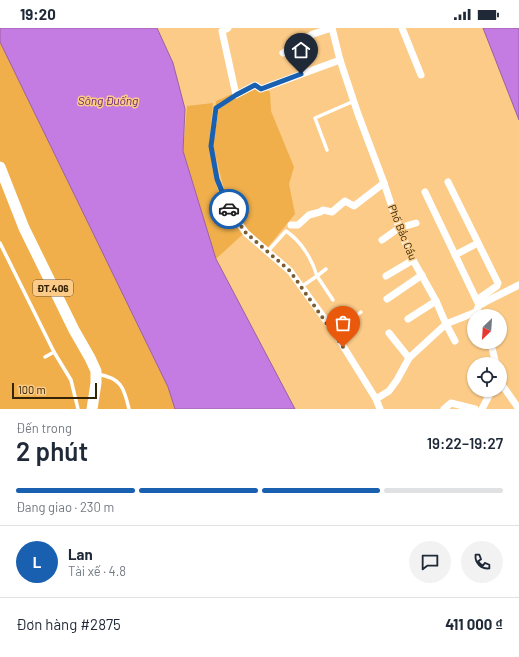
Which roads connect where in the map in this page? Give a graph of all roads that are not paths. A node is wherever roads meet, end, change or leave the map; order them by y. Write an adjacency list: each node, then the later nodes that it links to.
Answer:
1 (332, 28): 4 (street); 5 (street, Phố Bắc Cầu)
2 (402, 28): 6 (street)
3 (225, 30): 7 (street)
4 (283, 53)
5 (340, 60): 7 (street); 8 (street, Phố Bắc Cầu)
6 (421, 75)
7 (236, 95): 14 (lane)
8 (354, 101): 9 (lane); 12 (street, Phố Bắc Cầu)
9 (327, 150)
10 (0, 167): 46 (main road, ĐT.406)
11 (448, 182): 21 (street)
12 (384, 183): 16 (street); 17 (street, Phố Bắc Cầu)
13 (424, 192): 23 (street)
14 (227, 206): 22 (street)
15 (416, 223): 17 (street)
16 (291, 225): 18 (lane)
17 (399, 228): 19 (street); 24 (street, Phố Bắc Cầu)
18 (286, 231): 22 (lane); 27 (lane)
19 (382, 240)
20 (0, 243): 43 (lane)
21 (478, 243): 23 (street); 34 (street)
22 (268, 251): 30 (street)
23 (455, 256): 34 (street)
24 (413, 260): 26 (street, Phố Bắc Cầu); 28 (street)
25 (326, 270): 27 (lane)
26 (422, 275): 31 (street); 33 (street, Phố Bắc Cầu)
27 (317, 276): 30 (lane); 32 (lane)
28 (386, 276)
29 (519, 285): 34 (street)
30 (301, 287): 40 (street)
31 (387, 299)
32 (333, 300)
33 (436, 301): 38 (street); 39 (street, Phố Bắc Cầu)
34 (481, 304): 35 (street)
35 (479, 309)
36 (361, 312): 40 (lane)
37 (467, 317): 39 (street)
38 (408, 319)
39 (446, 324): 42 (street, Phố Bắc Cầu); 45 (street)
40 (335, 333): 49 (street)
41 (389, 333): 45 (street)
42 (455, 341)
43 (54, 352): 44 (lane); 50 (lane)
44 (45, 357)
45 (409, 358): 49 (street)
46 (96, 374): 51 (main road, ĐT.406); 52 (lane)
47 (507, 392): 56 (street)
48 (488, 397): 55 (street)
49 (376, 406)
50 (78, 409)
51 (92, 409)
52 (129, 409)
53 (444, 409): 54 (street)
54 (475, 409)
55 (482, 409)
56 (519, 409)

